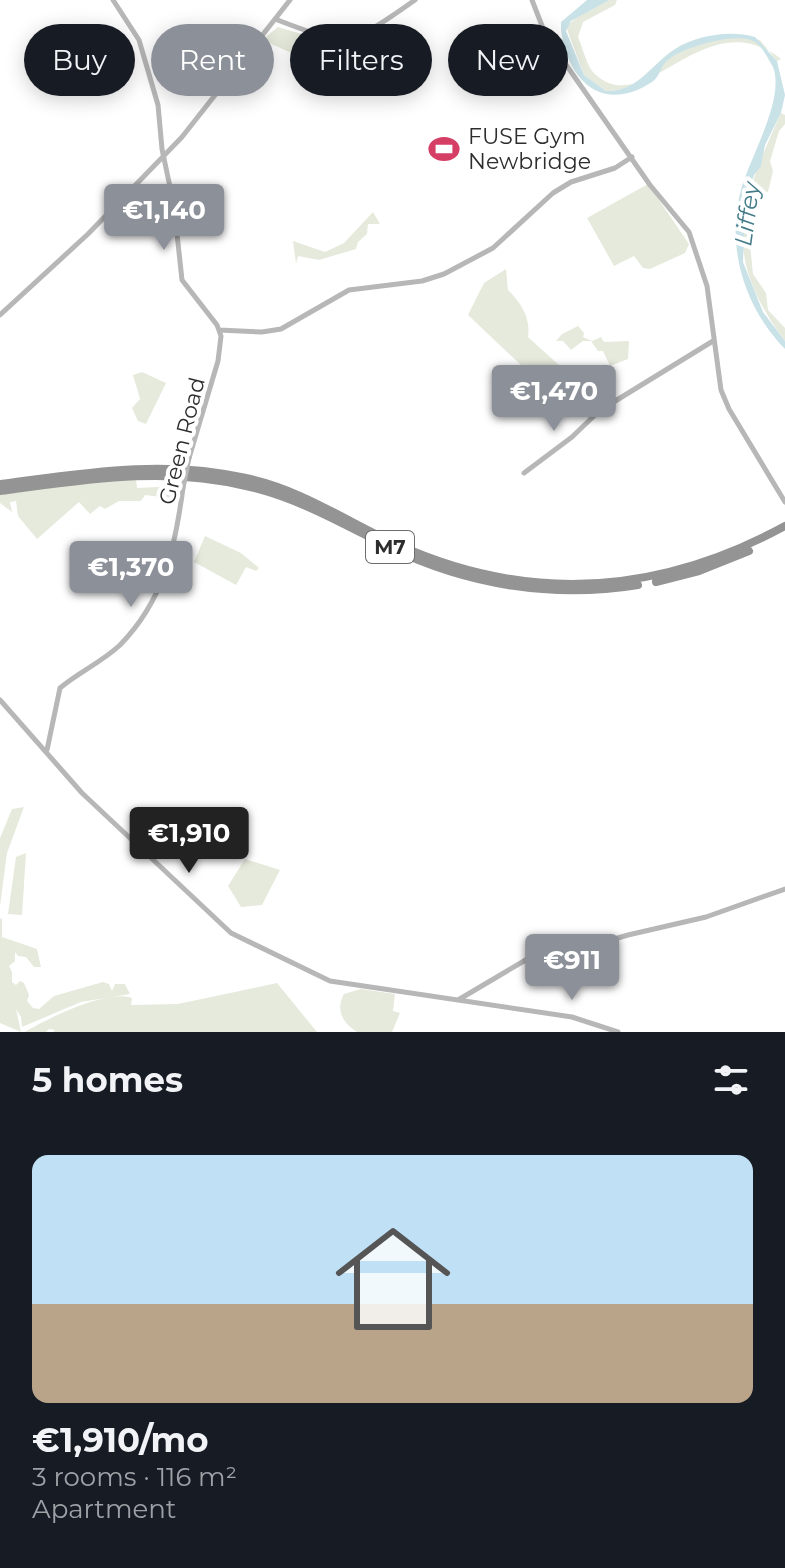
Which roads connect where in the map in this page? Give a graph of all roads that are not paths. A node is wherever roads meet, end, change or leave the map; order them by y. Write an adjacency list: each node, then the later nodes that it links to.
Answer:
1 (113, 0): 6 (street)
2 (290, 0): 5 (street)
3 (415, 0): 5 (street)
4 (532, 0): 7 (street)
5 (275, 19): 6 (street)
6 (165, 153): 8 (street); 9 (street)
7 (632, 157): 9 (street); 10 (street)
8 (0, 315)
9 (219, 330): 18 (street, Green Road, bridge)
10 (713, 341): 11 (street); 14 (street)
11 (524, 473)
12 (0, 484): 16 (highway, M7)
13 (0, 491): 16 (highway, M7)
14 (785, 502)
15 (785, 526): 16 (highway, M7)
16 (779, 533)
17 (0, 700): 18 (street)
18 (47, 751): 20 (street)
19 (785, 889): 20 (street)
20 (458, 1000): 21 (street)
21 (618, 1032)

